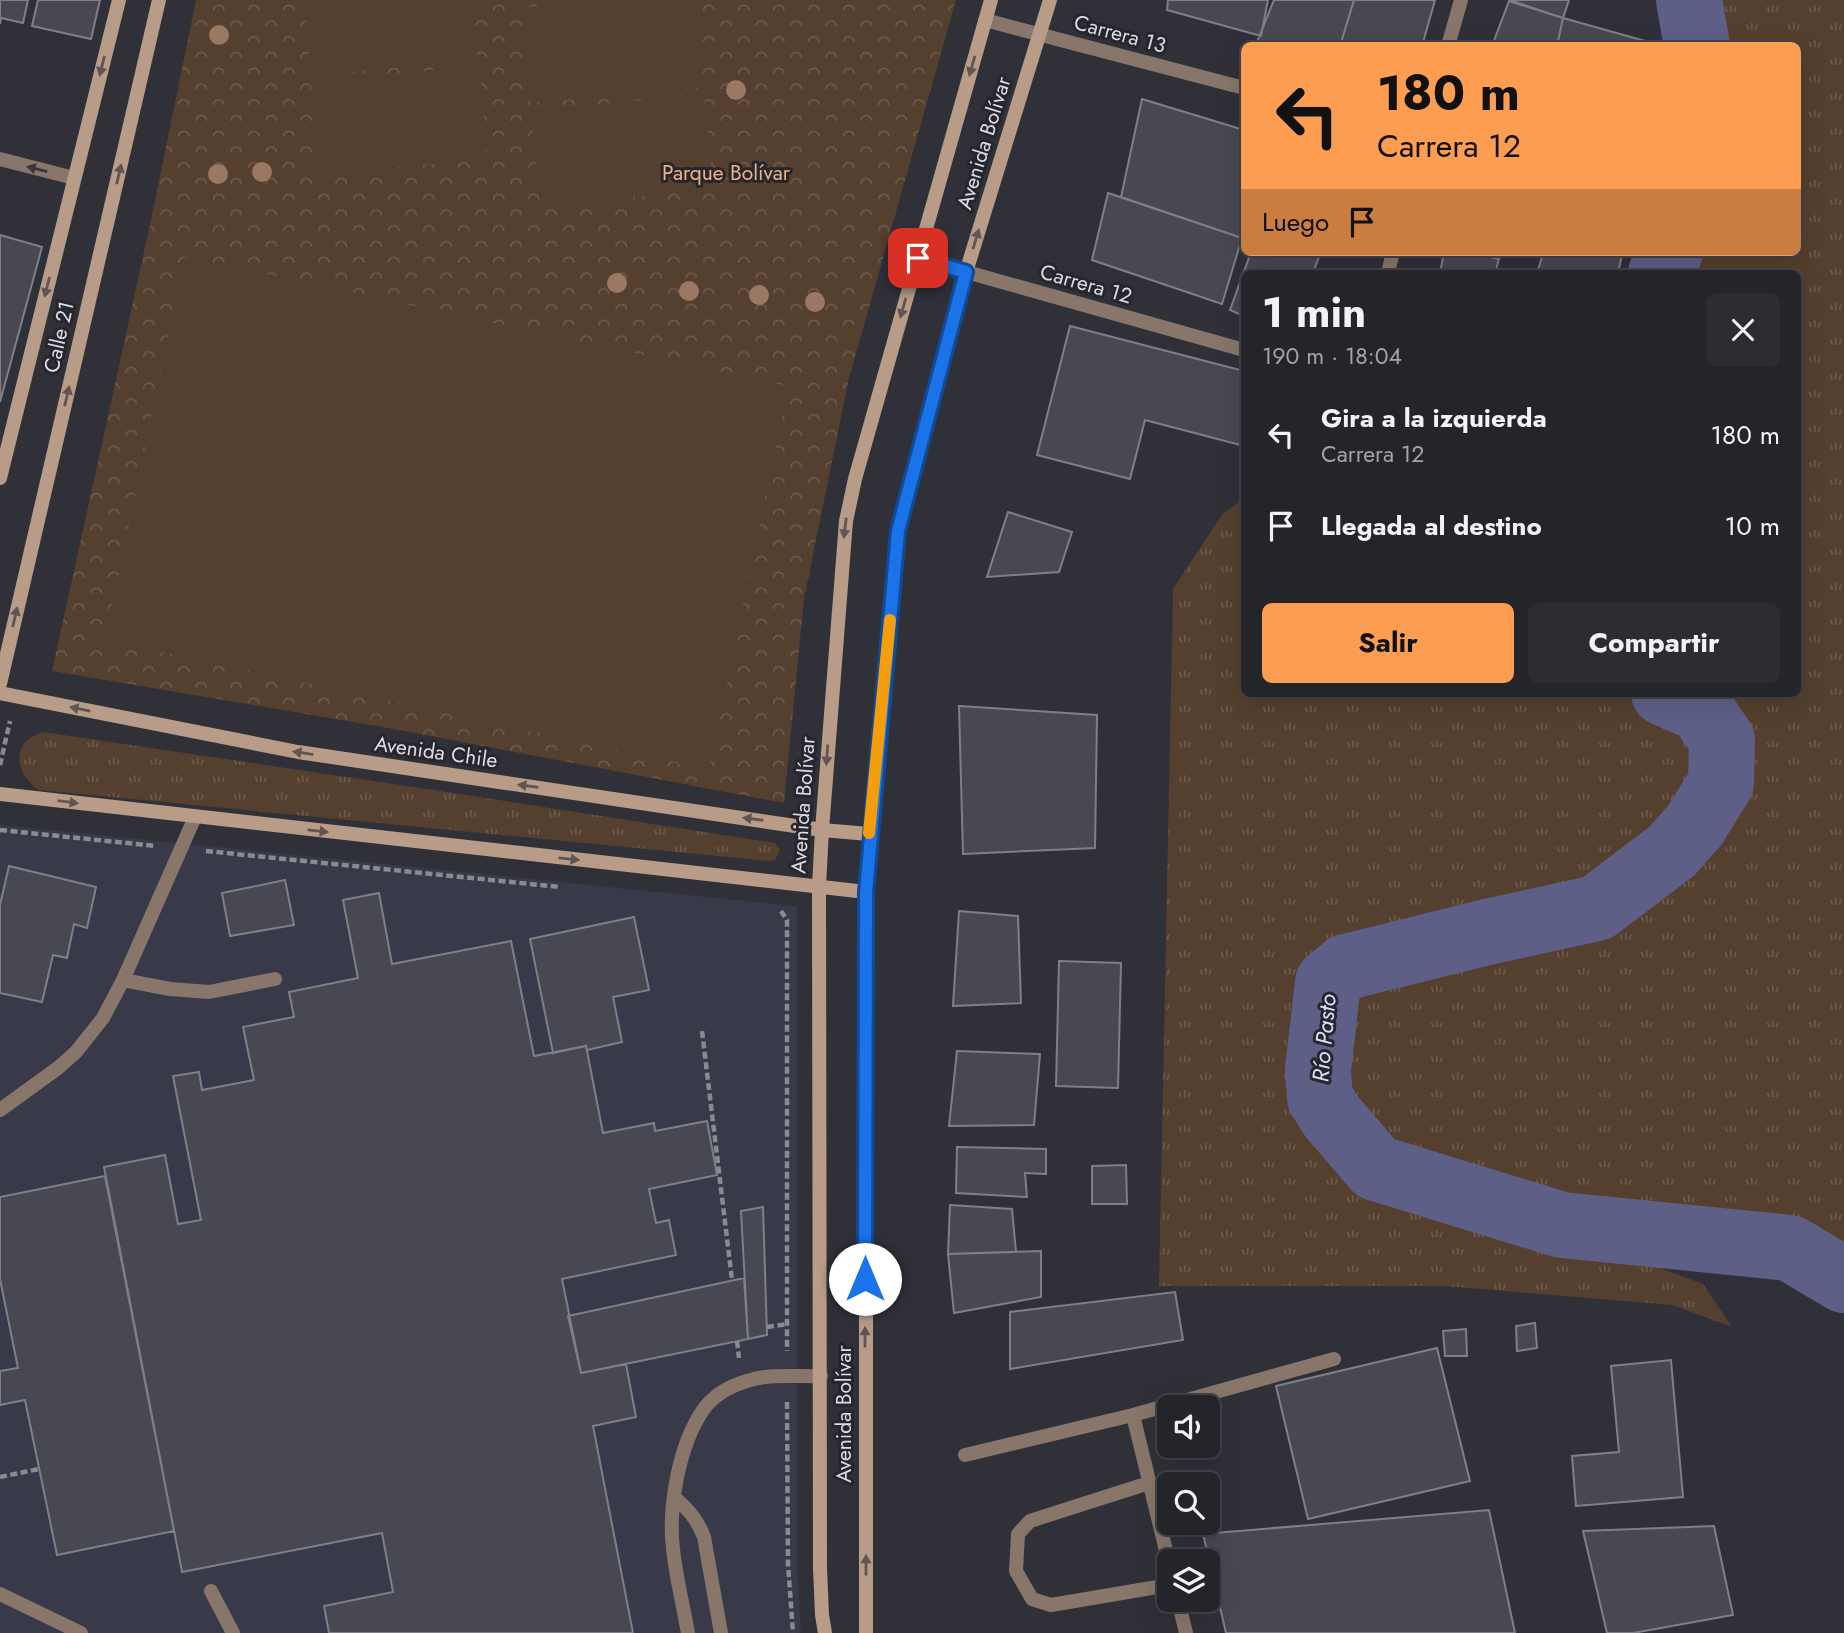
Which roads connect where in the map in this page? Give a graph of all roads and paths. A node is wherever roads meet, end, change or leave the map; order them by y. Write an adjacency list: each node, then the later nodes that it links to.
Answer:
1 (119, 0): 11 (main road, Calle 21, one-way to 11)
2 (159, 0): 16 (main road, Calle 21, one-way to 2)
3 (991, 0): 6 (main road, Avenida Bolívar)
4 (1050, 0): 7 (main road, Avenida Bolívar)
5 (1461, 0): 8 (street)
6 (985, 19): 7 (street, Carrera 13); 12 (main road, Avenida Bolívar, one-way to 12)
7 (1039, 35): 9 (street, Carrera 13); 13 (main road, Avenida Bolívar, one-way to 7)
8 (1449, 42)
9 (1241, 87)
10 (0, 159): 11 (street, one-way to 10)
11 (74, 178): 15 (main road, Calle 21, one-way to 15)
12 (918, 258): 13 (street, Carrera 12); 23 (main road, Avenida Bolívar, one-way to 23)
13 (966, 272): 14 (street, Carrera 12); 24 (main road, Avenida Bolívar)
14 (1241, 349)
15 (0, 478)
16 (0, 684)
17 (0, 693): 18 (main road, Avenida Chile)
18 (15, 696): 19 (path); 23 (main road, Avenida Chile, one-way to 18)
19 (0, 765)
20 (0, 794): 21 (main road, one-way to 21)
21 (195, 817): 25 (street); 26 (main road, one-way to 26)
22 (0, 830): 25 (path)
23 (822, 830): 24 (main road, Avenida Chile); 26 (main road, Avenida Bolívar)
24 (869, 834): 28 (main road, Avenida Bolívar)
25 (181, 849): 27 (path); 31 (street)
26 (819, 887): 28 (main road); 38 (main road, Avenida Bolívar)
27 (569, 888)
28 (866, 892): 57 (main road, Avenida Bolívar, one-way to 28)
29 (776, 909): 35 (path)
30 (275, 979): 31 (street)
31 (123, 980): 33 (street)
32 (702, 1031): 34 (path)
33 (0, 1110)
34 (732, 1280)
35 (788, 1324): 36 (path); 39 (path)
36 (767, 1327)
37 (1334, 1359): 40 (street)
38 (821, 1376): 39 (street); 56 (main road, Avenida Bolívar)
39 (787, 1377): 45 (street); 55 (path)
40 (1133, 1415): 41 (street); 44 (street)
41 (965, 1455)
42 (39, 1469): 43 (path)
43 (0, 1478)
44 (1149, 1483): 46 (street); 47 (street)
45 (674, 1497): 53 (street); 54 (street)
46 (1166, 1549)
47 (1157, 1587)
48 (211, 1591): 52 (street)
49 (0, 1594): 51 (street)
50 (1181, 1612): 58 (street)
51 (81, 1633)
52 (233, 1633)
53 (688, 1633)
54 (722, 1633)
55 (793, 1633)
56 (825, 1633)
57 (866, 1633)
58 (1186, 1633)

